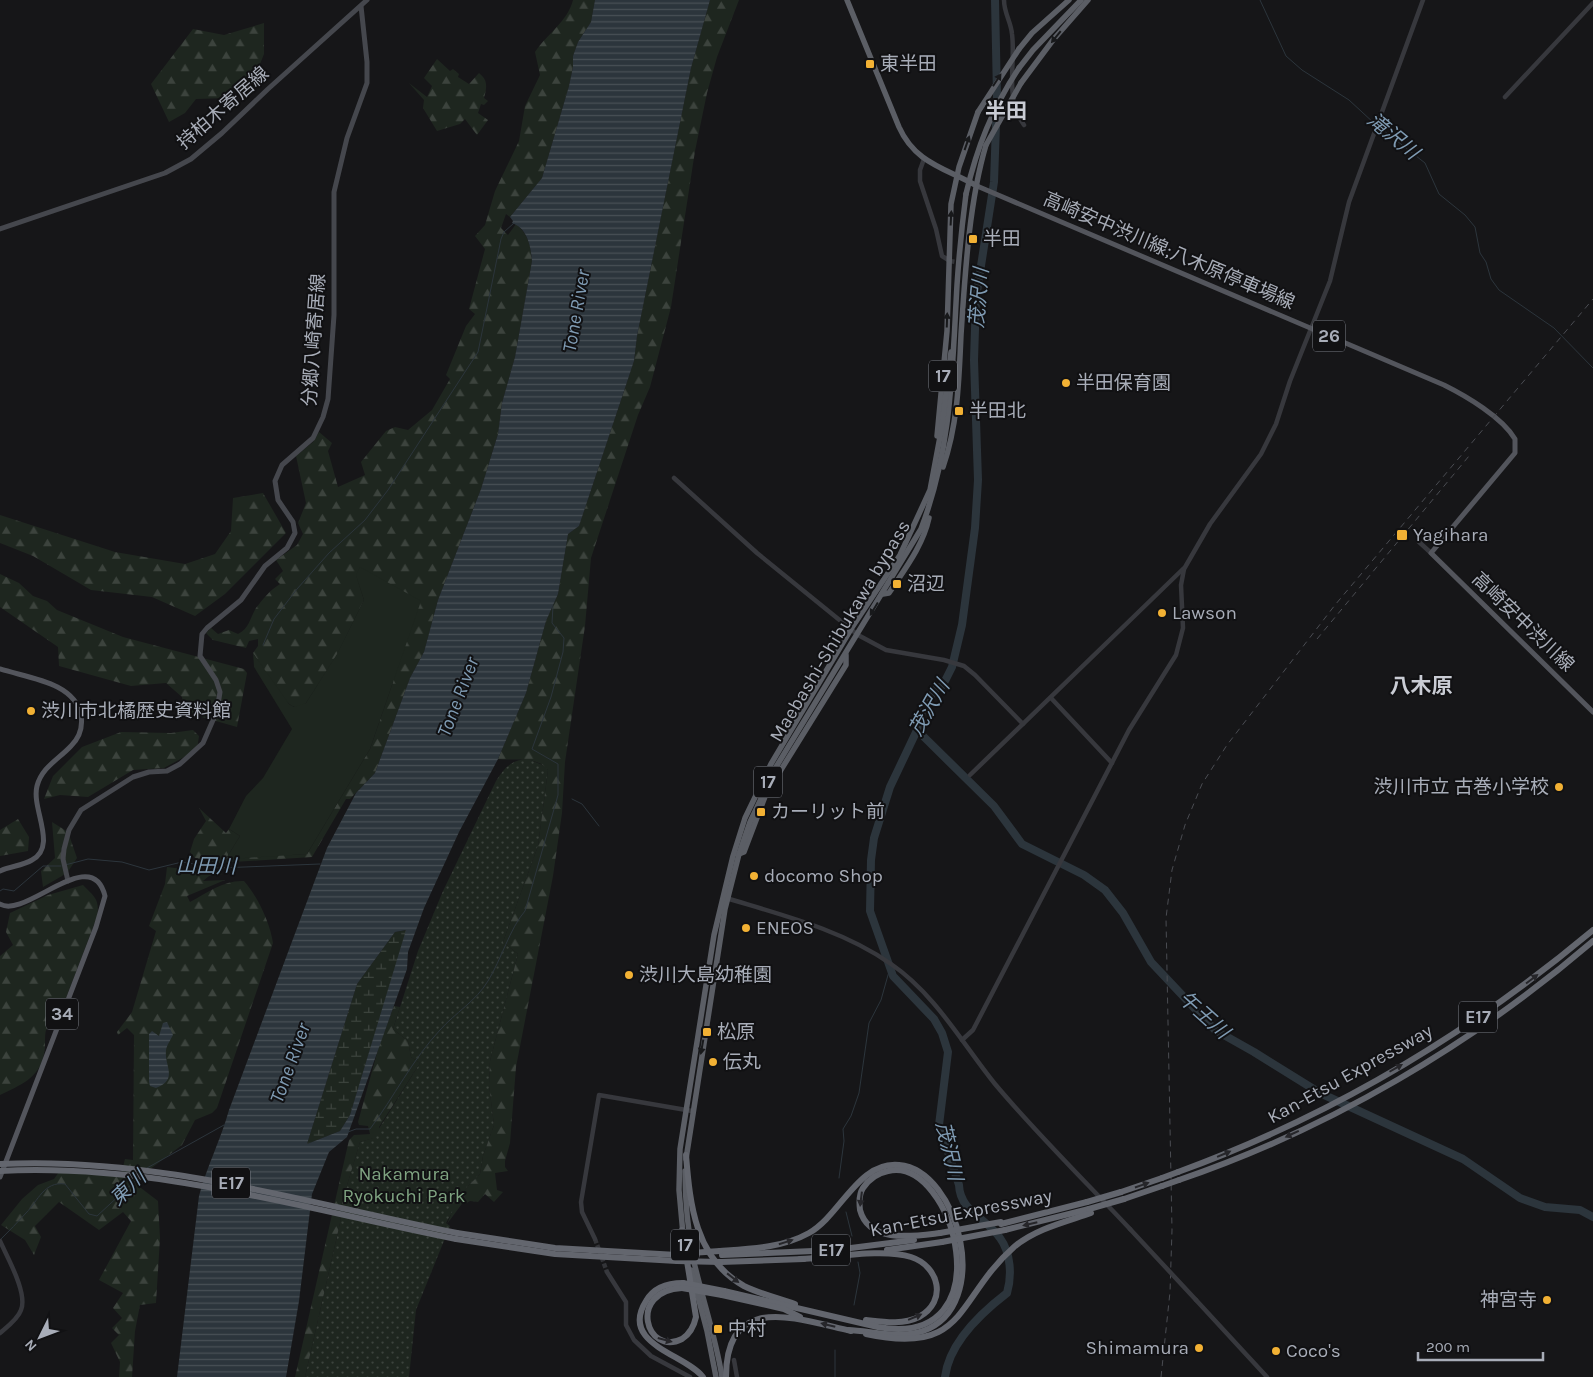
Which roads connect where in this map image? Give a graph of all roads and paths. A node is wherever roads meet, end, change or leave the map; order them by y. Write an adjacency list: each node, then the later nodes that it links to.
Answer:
1 (367, 0): 9 (main road)
2 (847, 0): 12 (highway)
3 (1004, 0): 11 (street)
4 (1069, 0): 13 (highway, 17, one-way to 4, bridge)
5 (1081, 0): 19 (highway, Maebashi-Shibukawa bypass / 17, bridge)
6 (1088, 0): 14 (highway, 17, one-way to 14, bridge)
7 (1424, 0): 17 (street)
8 (1593, 3): 10 (street)
9 (361, 6): 15 (main road, 持柏木寄居線); 32 (main road, 分郷八崎寄居線)
10 (1505, 97)
11 (1024, 125)
12 (924, 159): 13 (highway); 16 (street)
13 (957, 175): 14 (highway); 16 (highway, 17, one-way to 13)
14 (978, 186): 17 (main road, 高崎安中渋川線;八木原停車場線 / 26); 19 (highway, 17)
15 (0, 229)
16 (949, 261): 19 (highway, 17, one-way to 16)
17 (1311, 328): 21 (main road, 高崎安中渋川線;八木原停車場線 / 26); 22 (street)
18 (674, 478): 23 (street)
19 (933, 489): 23 (highway, Maebashi-Shibukawa bypass / 17); 24 (highway, Maebashi-Shibukawa bypass / 17, one-way to 24)
20 (1418, 541): 21 (street)
21 (1431, 554): 27 (main road, 高崎安中渋川線)
22 (1184, 569): 26 (street); 29 (street)
23 (851, 629): 24 (street); 33 (highway, Maebashi-Shibukawa bypass / 17)
24 (858, 635): 28 (street); 33 (highway, Maebashi-Shibukawa bypass / 17)
25 (0, 669): 31 (main road)
26 (1051, 698): 28 (street); 29 (street)
27 (1593, 712)
28 (1023, 724): 30 (street)
29 (1112, 763): 37 (street)
30 (970, 775)
31 (0, 872)
32 (68, 881): 34 (main road, 34); 42 (main road, 34)
33 (725, 898): 37 (street); 38 (highway, Maebashi-Shibukawa bypass / 17)
34 (0, 904)
35 (1593, 930): 46 (highway, Kan-Etsu Expressway / E17, one-way to 35, bridge)
36 (1593, 941): 43 (highway, Kan-Etsu Expressway / E17, one-way to 43, bridge)
37 (962, 1040): 67 (street, bridge)
38 (689, 1110): 39 (highway, 17); 44 (highway, 17); 47 (street)
39 (686, 1155): 55 (highway, one-way to 55); 64 (highway, 17)
40 (0, 1164): 45 (highway, Kan-Etsu Expressway / E17, bridge)
41 (0, 1170): 45 (highway, Kan-Etsu Expressway / E17, bridge)
42 (0, 1177)
43 (1090, 1211): 46 (highway, Kan-Etsu Expressway / E17, one-way to 46, bridge); 58 (highway)
44 (682, 1230): 53 (highway, one-way to 44); 63 (highway, 17)
45 (456, 1236): 50 (highway, Kan-Etsu Expressway / E17); 50 (highway, Kan-Etsu Expressway / E17)
46 (941, 1237): 49 (highway, Kan-Etsu Expressway / E17); 51 (highway, Kan-Etsu Expressway / E17); 56 (highway, one-way to 46)
47 (594, 1239)
48 (0, 1242): 59 (street)
49 (721, 1256): 50 (highway, Kan-Etsu Expressway / E17, bridge); 51 (highway, Kan-Etsu Expressway / E17); 58 (highway, one-way to 58)
50 (677, 1257)
51 (800, 1259): 56 (highway, one-way to 51)
52 (607, 1272): 61 (street)
53 (682, 1286): 54 (highway, bridge); 62 (highway)
54 (723, 1293): 55 (highway); 57 (highway)
55 (812, 1310): 56 (highway)
56 (850, 1319)
57 (808, 1321): 58 (highway, one-way to 57); 65 (highway)
58 (848, 1330)
59 (0, 1333)
60 (734, 1360): 66 (street)
61 (690, 1377)
62 (703, 1377)
63 (716, 1377)
64 (722, 1377)
65 (726, 1377)
66 (737, 1377)
67 (1267, 1377)

